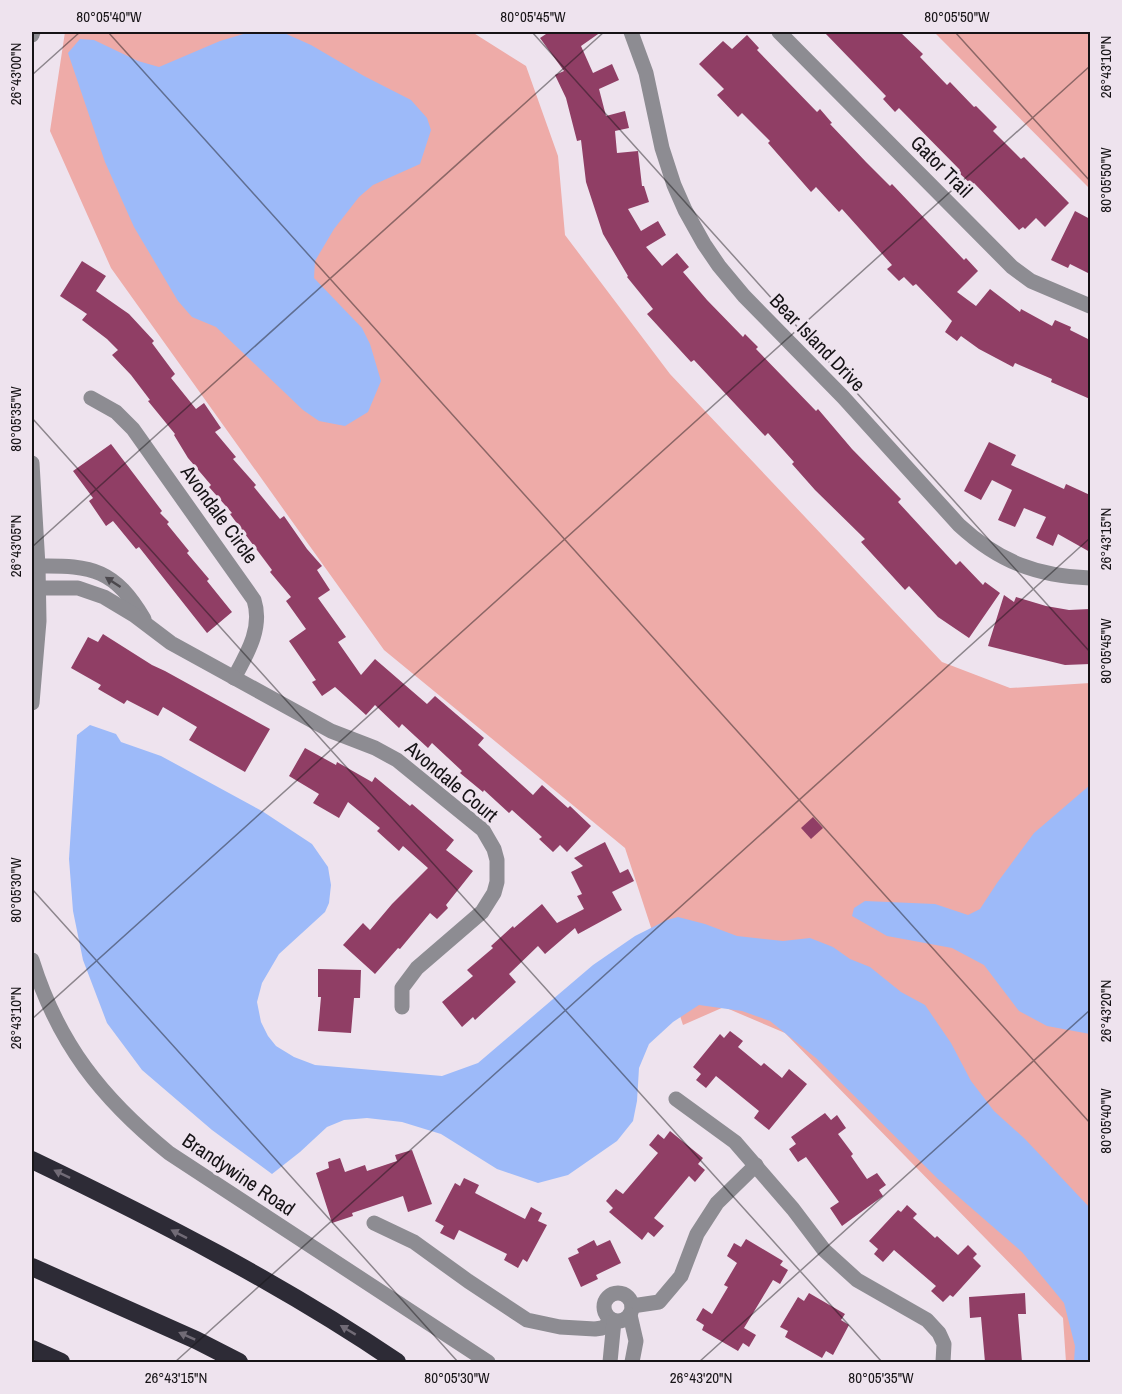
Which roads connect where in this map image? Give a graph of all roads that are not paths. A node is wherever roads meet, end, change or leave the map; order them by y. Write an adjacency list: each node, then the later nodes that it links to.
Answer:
1 (631, 32): 7 (street, Bear Island Drive)
2 (779, 32): 3 (street, Gator Trail)
3 (1090, 306)
4 (91, 398): 10 (street, Avondale Circle)
5 (32, 463): 6 (street)
6 (38, 566): 8 (street); 9 (street, one-way to 6)
7 (1090, 578)
8 (38, 588): 9 (street, Avondale Court); 11 (street)
9 (148, 627): 10 (street, Avondale Court)
10 (234, 678): 13 (street, Avondale Court)
11 (32, 703)
12 (32, 960): 25 (street, Brandywine Road)
13 (402, 1007)
14 (676, 1099): 16 (street)
15 (32, 1160): 24 (highway, one-way to 15)
16 (756, 1166): 19 (street); 28 (street)
17 (374, 1223): 20 (street)
18 (32, 1267): 23 (highway, one-way to 18)
19 (631, 1310): 20 (street); 20 (street); 27 (street)
20 (614, 1321): 26 (street)
21 (32, 1349): 22 (highway)
22 (62, 1362)
23 (239, 1362)
24 (397, 1362)
25 (488, 1362)
26 (610, 1362)
27 (632, 1362)
28 (943, 1362)

